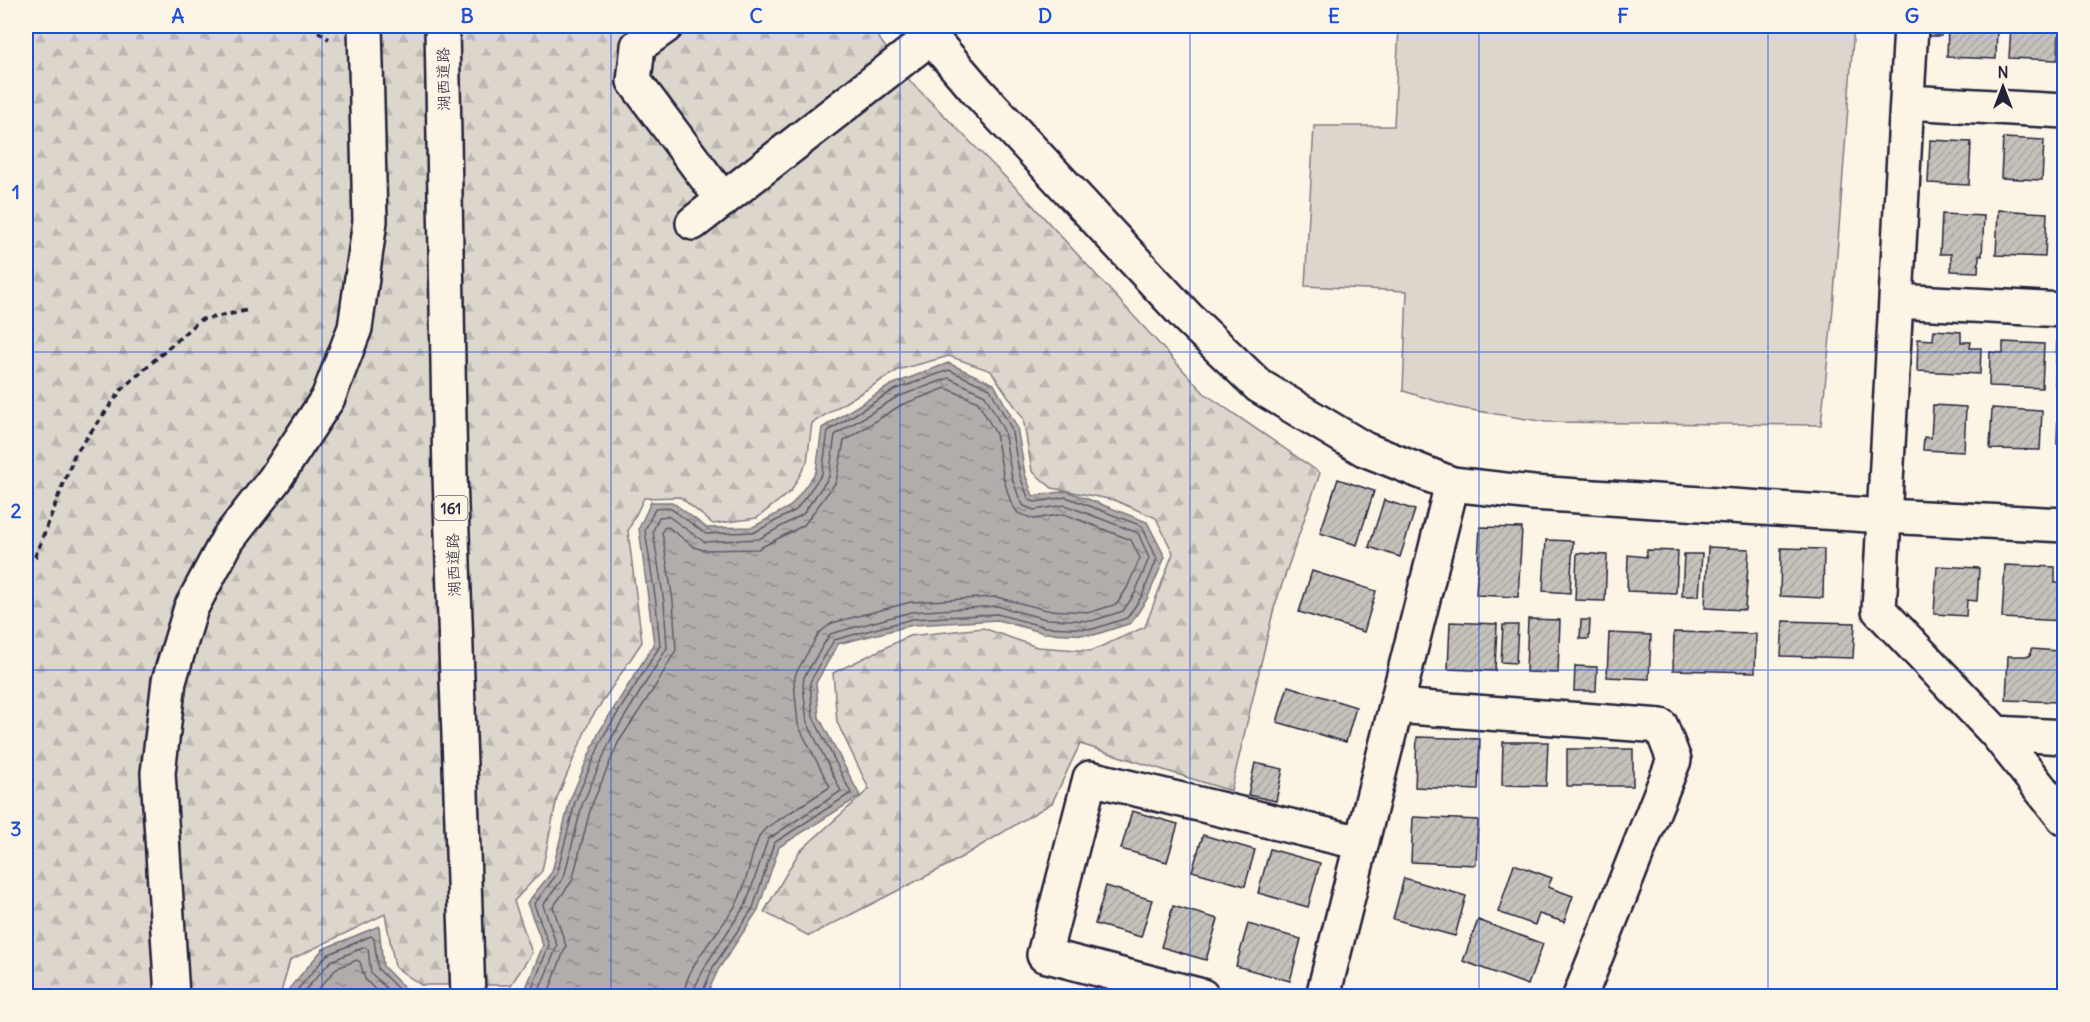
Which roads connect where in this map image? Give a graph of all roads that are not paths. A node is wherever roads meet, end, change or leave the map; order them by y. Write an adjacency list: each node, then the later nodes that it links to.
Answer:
1 (365, 26): 21 (main road)
2 (442, 26): 20 (main road, 湖西道路 / 161)
3 (666, 26): 8 (main road)
4 (1911, 26): 6 (main road)
5 (926, 32): 8 (main road); 12 (main road)
6 (1907, 102): 7 (main road); 10 (main road)
7 (2064, 111)
8 (723, 200): 9 (main road)
9 (693, 223)
10 (1896, 301): 11 (main road); 13 (main road)
11 (2064, 310)
12 (1452, 484): 13 (main road); 15 (main road)
13 (1884, 516): 14 (main road); 16 (main road)
14 (2064, 525)
15 (1396, 706): 19 (main road); 24 (main road)
16 (1996, 733): 17 (main road); 18 (main road)
17 (2064, 737)
18 (2064, 818)
19 (1361, 843): 22 (main road); 23 (main road)
20 (467, 994)
21 (172, 996)
22 (1202, 996)
23 (1323, 996)
24 (1580, 996)

